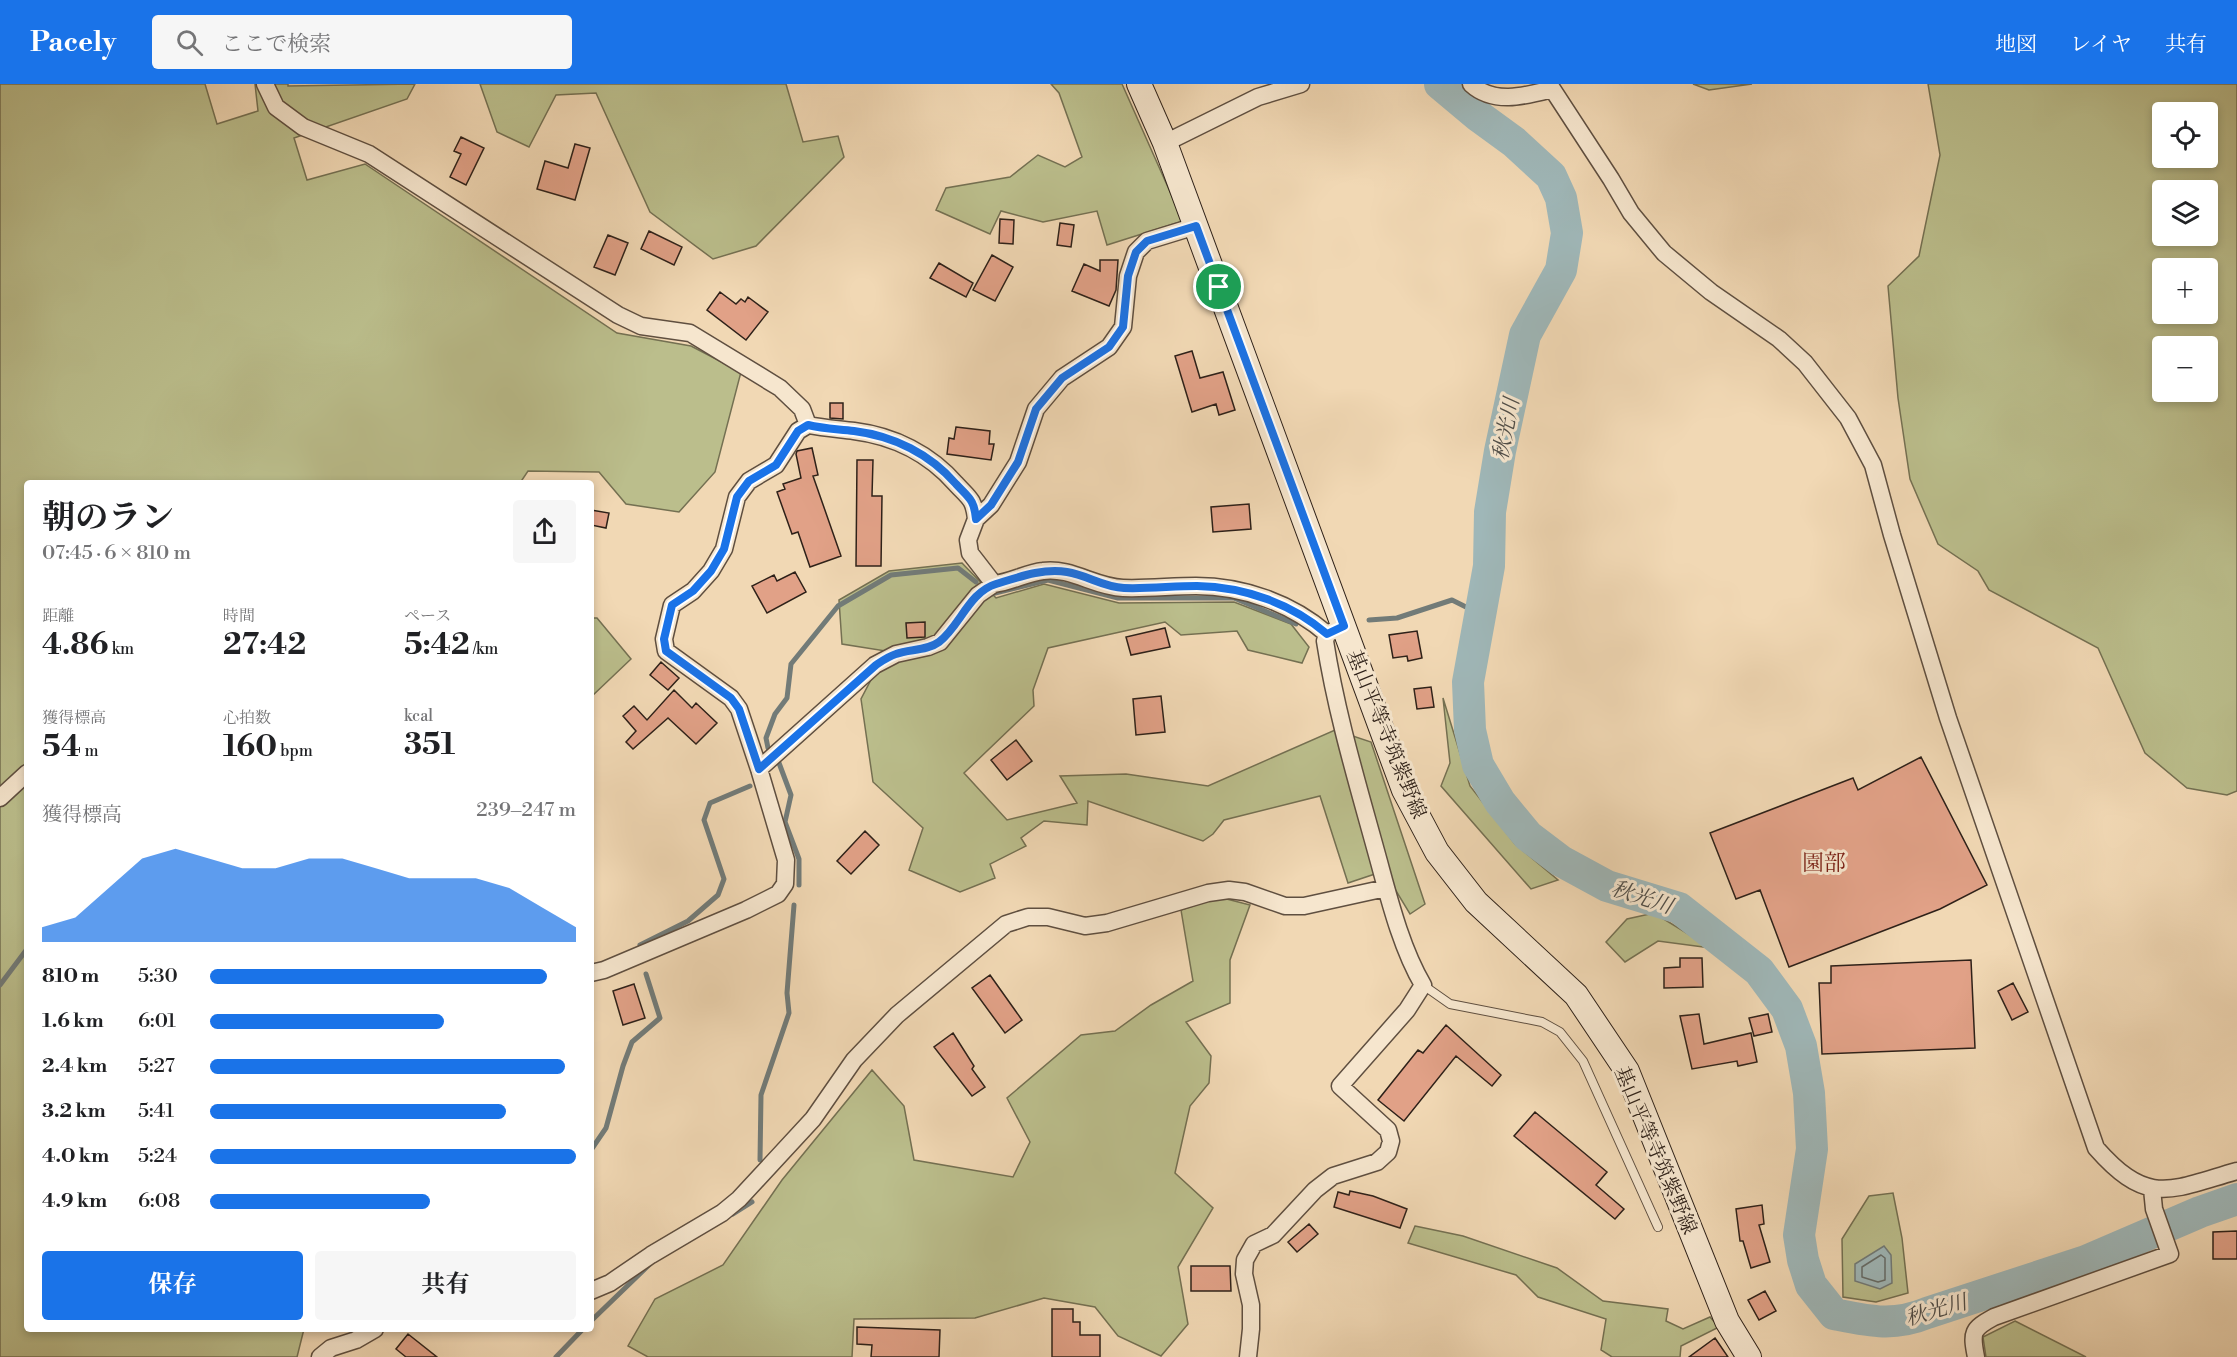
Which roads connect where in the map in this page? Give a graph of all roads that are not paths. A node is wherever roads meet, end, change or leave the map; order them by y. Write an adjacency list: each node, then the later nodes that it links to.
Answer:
1 (265, 84): 8 (street)
2 (1139, 84): 6 (main road, 基山平等寺筑紫野線)
3 (1301, 84): 6 (street)
4 (1472, 84): 5 (street)
5 (1550, 87): 19 (street)
6 (1165, 143): 7 (main road, 基山平等寺筑紫野線)
7 (1196, 226): 9 (street); 11 (main road, 基山平等寺筑紫野線)
8 (808, 425): 9 (street); 12 (street)
9 (976, 519): 10 (street)
10 (994, 584): 11 (street); 12 (street)
11 (1335, 630): 15 (street); 25 (main road, 基山平等寺筑紫野線)
12 (759, 769): 16 (street)
13 (24, 776): 14 (street)
14 (0, 798)
15 (1386, 888): 17 (street); 21 (street)
16 (594, 972)
17 (1423, 985): 20 (lane); 24 (street)
18 (2237, 1171): 19 (street)
19 (2152, 1189): 26 (street)
20 (1658, 1227)
21 (594, 1290)
22 (370, 1332): 23 (street)
23 (320, 1357)
24 (1248, 1357)
25 (1749, 1357)
26 (1976, 1357)

